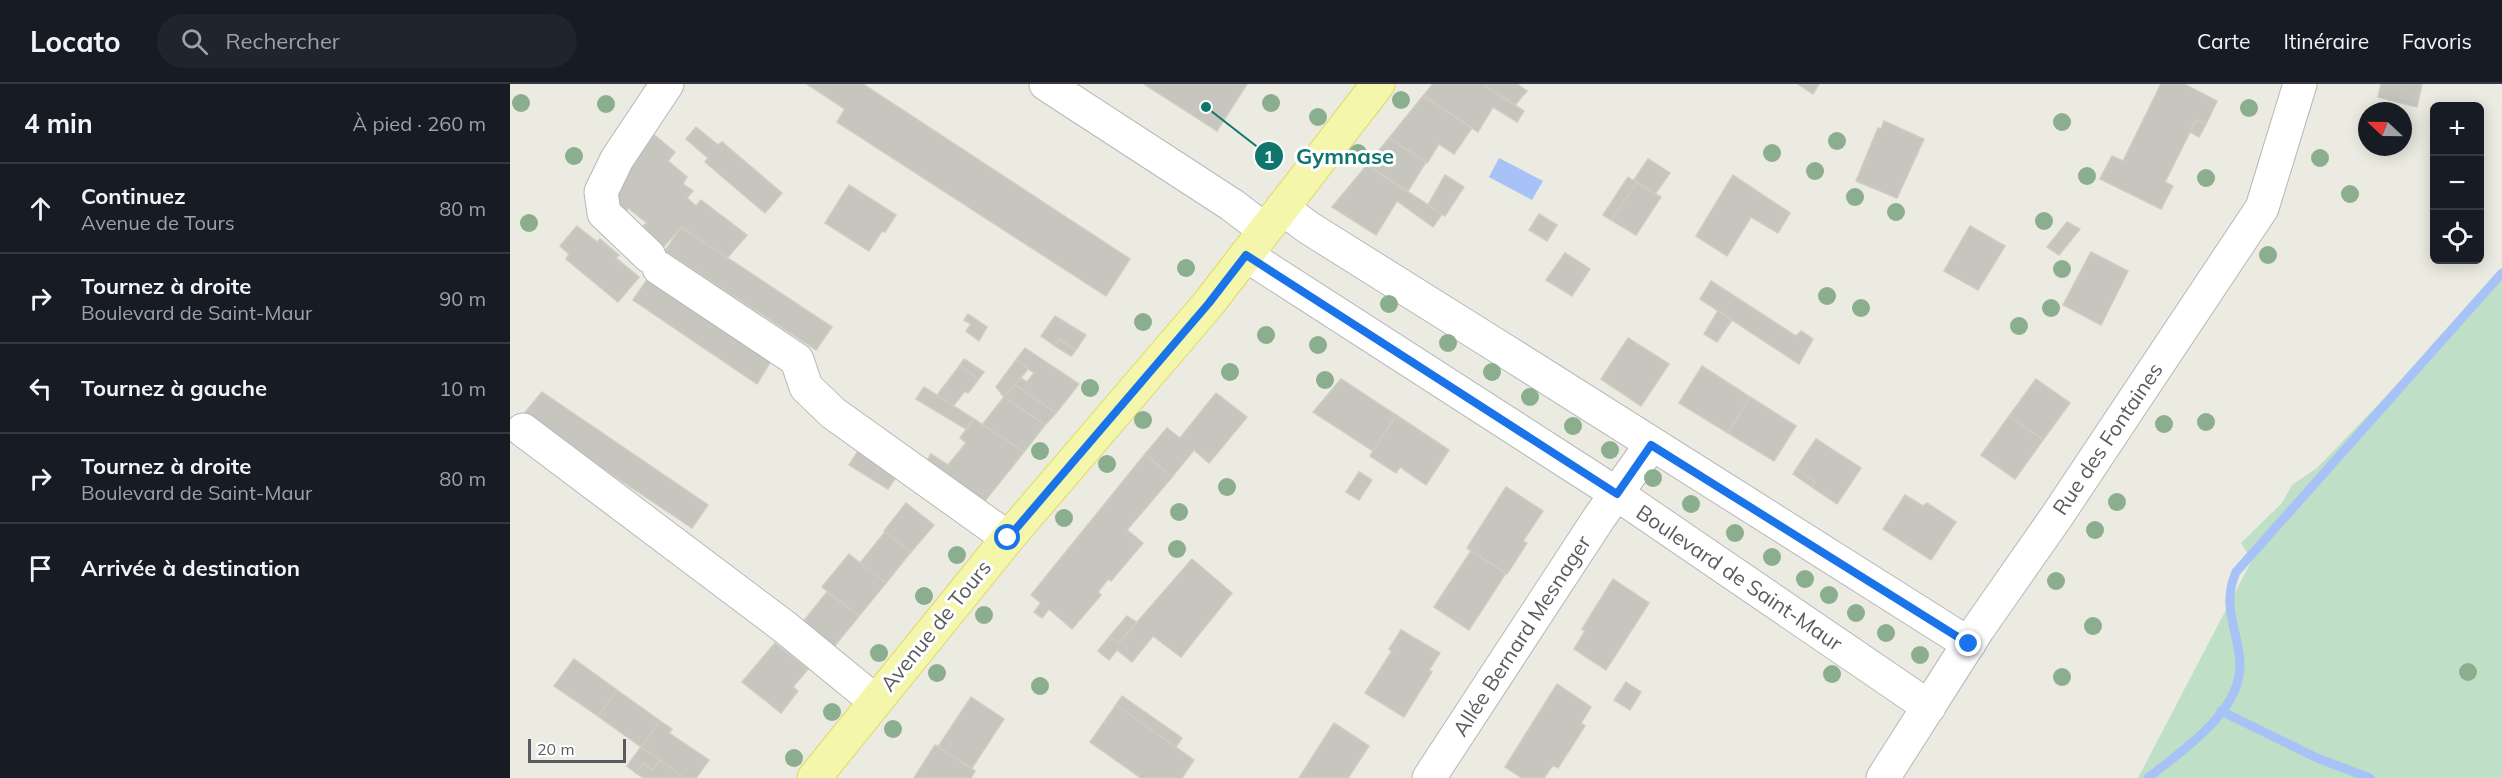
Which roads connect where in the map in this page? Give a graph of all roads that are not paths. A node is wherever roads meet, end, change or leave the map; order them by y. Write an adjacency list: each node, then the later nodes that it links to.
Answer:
1 (667, 84): 9 (street)
2 (1046, 84): 5 (street)
3 (1378, 84): 5 (main road, Avenue de Tours)
4 (2300, 84): 10 (street, Rue des Fontaines)
5 (1264, 231): 7 (street); 8 (street, Boulevard de Saint-Maur); 9 (main road, Avenue de Tours)
6 (522, 430): 11 (street)
7 (1651, 445): 8 (street, Allée Bernard Mesnager); 10 (street)
8 (1617, 494): 12 (street, Boulevard de Saint-Maur); 14 (street, Allée Bernard Mesnager)
9 (1008, 538): 11 (main road, Avenue de Tours)
10 (1969, 644): 12 (street, Rue des Fontaines)
11 (875, 701): 13 (main road, Avenue de Tours)
12 (1929, 707): 15 (street, Rue des Fontaines)
13 (814, 778)
14 (1429, 778)
15 (1884, 778)

